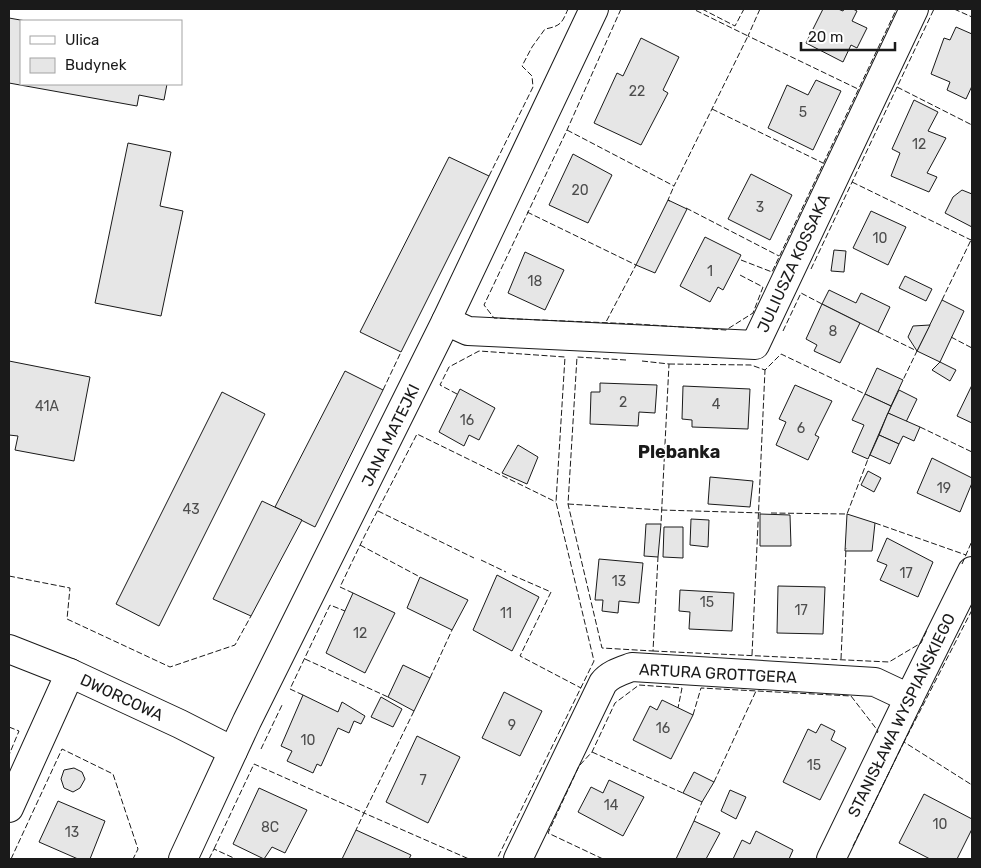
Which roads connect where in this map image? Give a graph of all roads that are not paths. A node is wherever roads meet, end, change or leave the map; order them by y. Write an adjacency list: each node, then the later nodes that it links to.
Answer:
1 (594, 9): 3 (street, JANA MATEJKI)
2 (914, 9): 3 (street, JULIUSZA KOSSAKA)
3 (446, 321): 8 (street, JANA MATEJKI)
4 (972, 571): 7 (street, STANISŁAWA WYSPIAŃSKIEGO)
5 (9, 649): 6 (street, DWORCOWA)
6 (70, 673): 8 (street, DWORCOWA); 9 (street)
7 (909, 698): 11 (street, ARTURA GROTTGERA); 12 (street, STANISŁAWA WYSPIAŃSKIEGO)
8 (233, 751): 10 (street, JANA MATEJKI)
9 (9, 808)
10 (184, 859)
11 (518, 859)
12 (831, 859)

